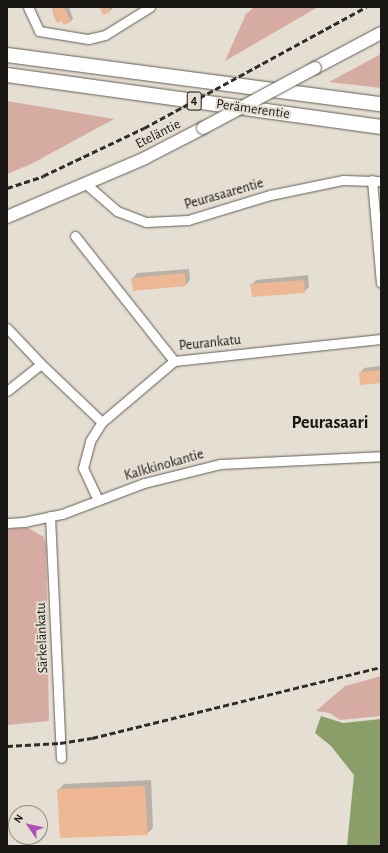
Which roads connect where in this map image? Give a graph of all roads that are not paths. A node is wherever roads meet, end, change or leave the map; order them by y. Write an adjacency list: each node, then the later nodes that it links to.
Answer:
1 (28, 7): 2 (street)
2 (150, 7)
3 (381, 32): 9 (main road, Eteläntie, bridge)
4 (7, 55): 6 (highway, Perämerentie / 4)
5 (7, 75): 7 (highway, Perämerentie / 4)
6 (381, 104)
7 (381, 127)
8 (377, 181): 9 (street, Peurasaarentie); 12 (street)
9 (86, 184): 10 (main road, Eteläntie)
10 (7, 217)
11 (75, 236): 15 (street)
12 (381, 283)
13 (7, 328): 16 (street)
14 (381, 339): 15 (street, Peurankatu)
15 (174, 360): 18 (street, Peurankatu)
16 (40, 364): 17 (street); 18 (street)
17 (7, 391)
18 (102, 422): 20 (street, Peurankatu)
19 (381, 456): 20 (street, Kalkkinokantie)
20 (98, 500): 21 (street, Kalkkinokantie)
21 (50, 516): 22 (street, Kalkkinokantie); 23 (street, Särkelänkatu)
22 (7, 522)
23 (61, 758)

